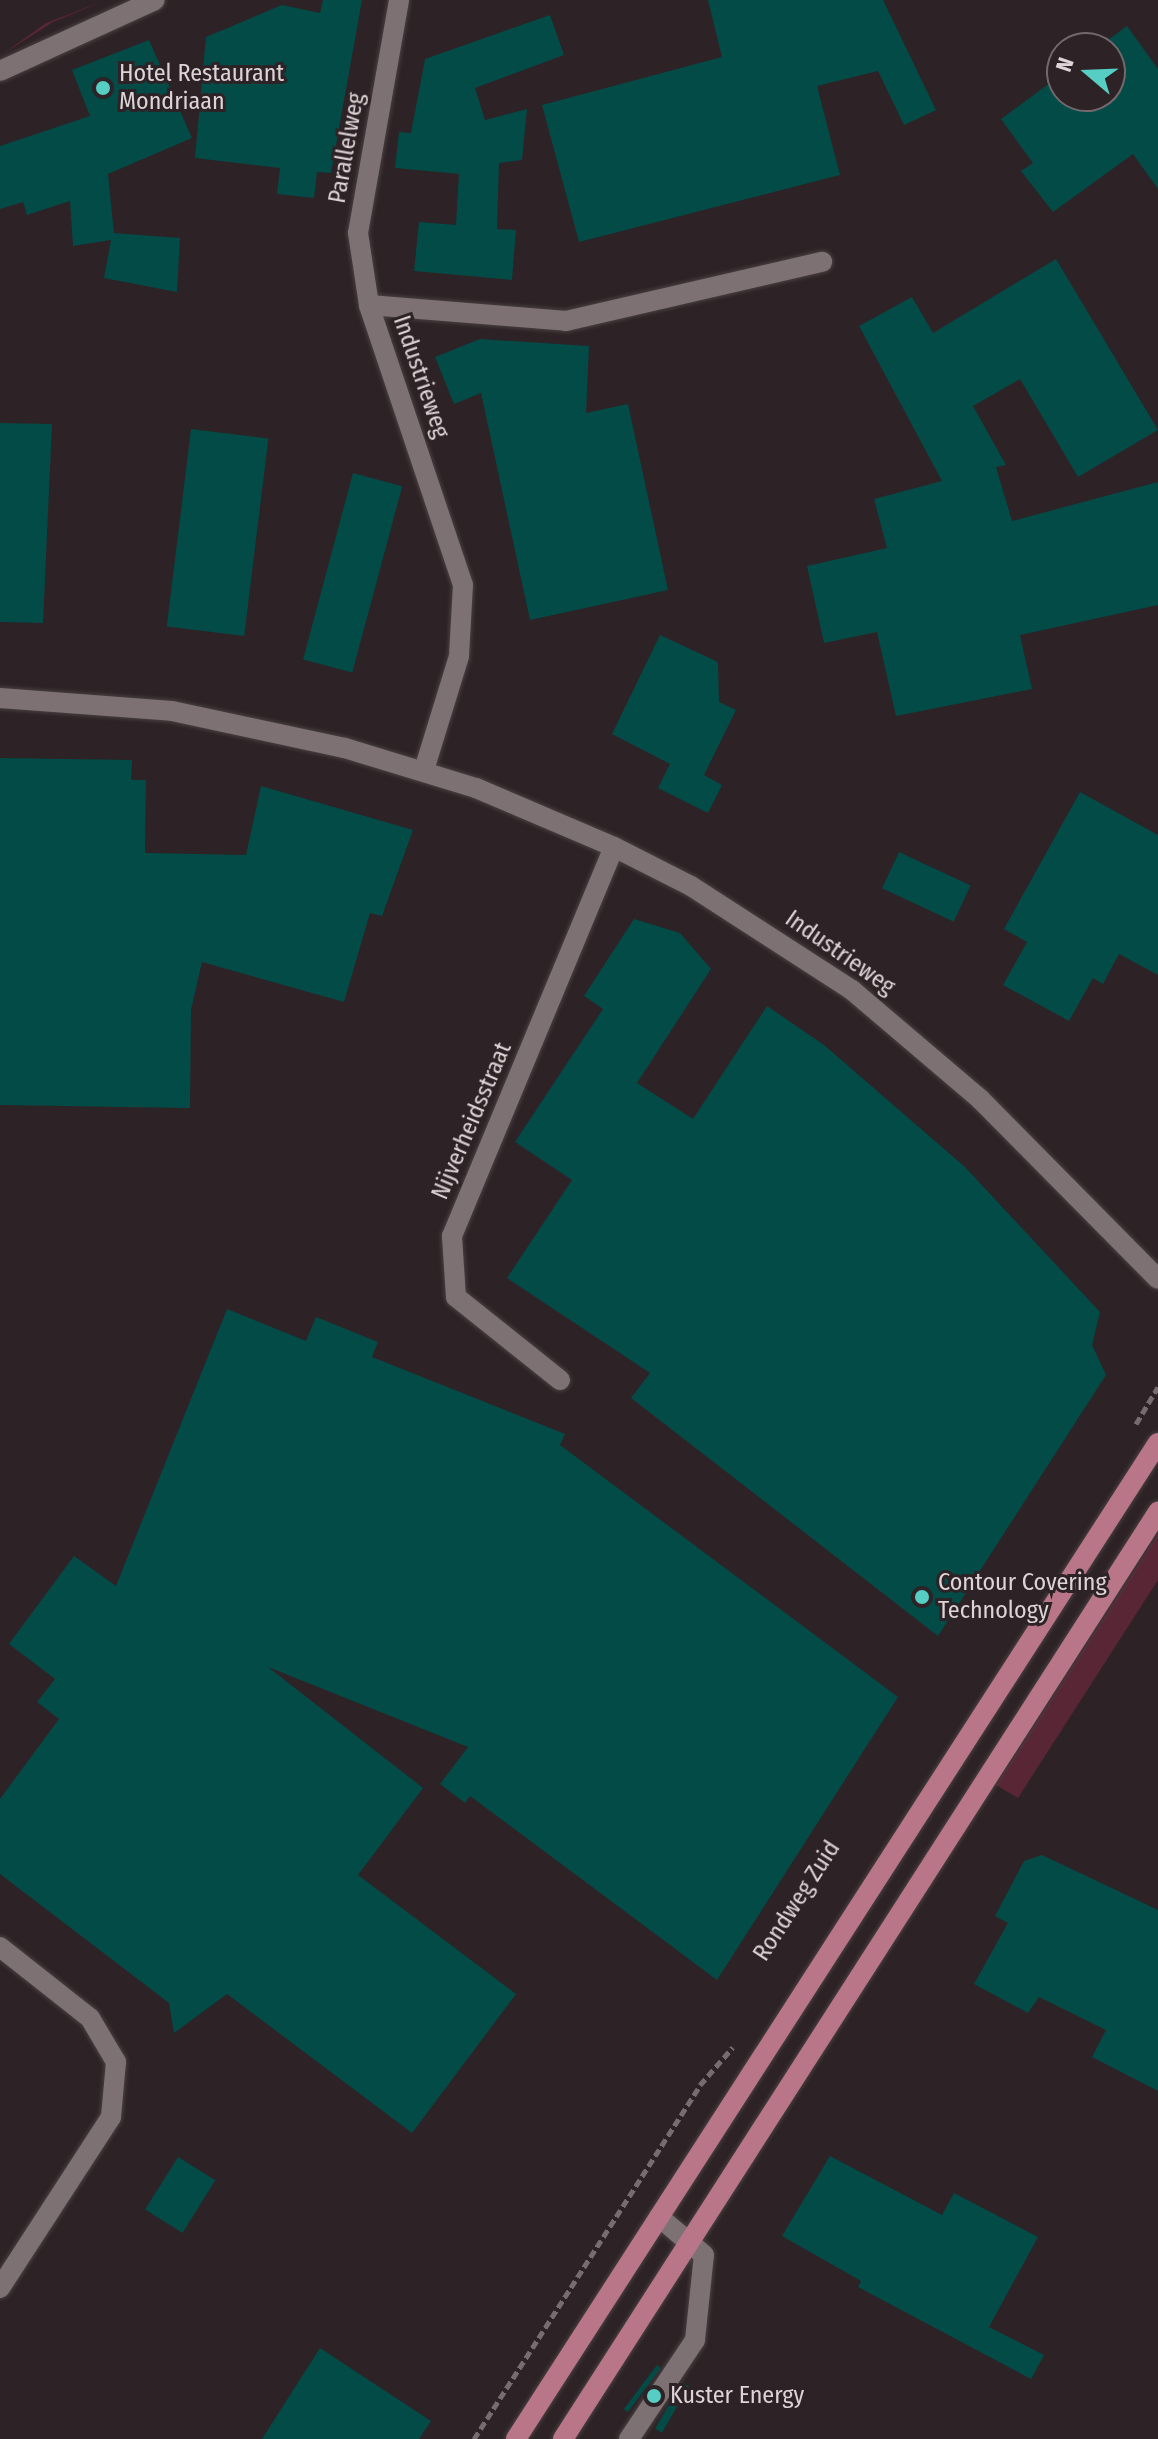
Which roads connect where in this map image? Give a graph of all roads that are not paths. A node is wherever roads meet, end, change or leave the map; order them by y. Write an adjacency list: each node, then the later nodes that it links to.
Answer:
1 (155, 0): 3 (street)
2 (399, 0): 5 (street, Parallelweg)
3 (0, 71)
4 (822, 262): 5 (street, Industrieweg)
5 (369, 305): 7 (street, Industrieweg)
6 (0, 698): 7 (street, Industrieweg)
7 (424, 770): 8 (street, Industrieweg)
8 (614, 847): 9 (street, Industrieweg); 10 (street, Nijverheidsstraat)
9 (1158, 1279)
10 (560, 1380)
11 (1158, 1443): 14 (main road)
12 (1158, 1512): 15 (main road)
13 (0, 1947): 16 (street)
14 (659, 2217): 15 (street); 17 (main road)
15 (692, 2239): 18 (main road); 19 (street)
16 (0, 2288)
17 (516, 2439)
18 (563, 2439)
19 (629, 2439)

